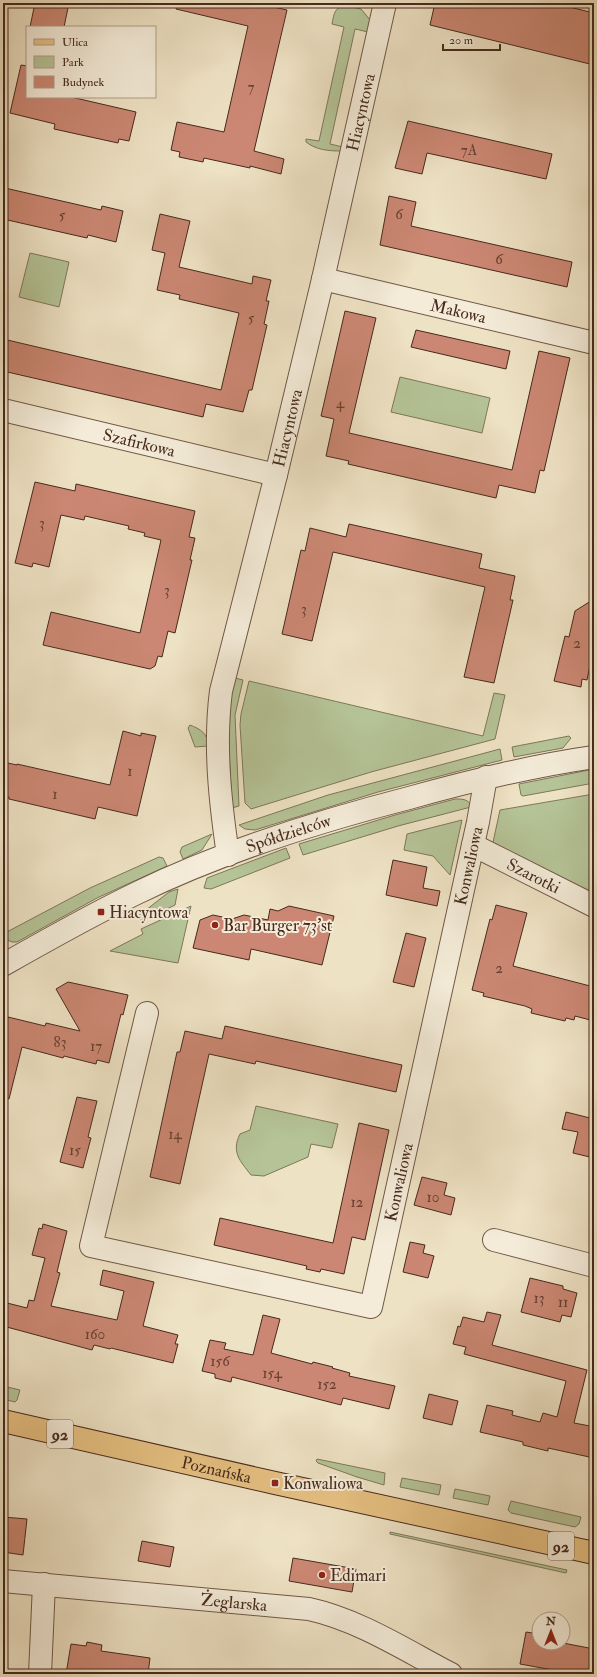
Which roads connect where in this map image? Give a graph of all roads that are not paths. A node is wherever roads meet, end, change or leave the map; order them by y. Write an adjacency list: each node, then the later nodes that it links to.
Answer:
1 (382, 4): 2 (street, Hiacyntowa)
2 (323, 280): 3 (street, Makowa); 5 (street, Hiacyntowa)
3 (594, 343)
4 (3, 410): 5 (street, Szafirkowa)
5 (276, 475): 9 (street, Hiacyntowa)
6 (594, 757): 7 (street, Spółdzielców)
7 (486, 777): 8 (street, Konwaliowa); 9 (street, Spółdzielców)
8 (473, 845): 10 (street, Szarotki); 12 (street, Konwaliowa)
9 (228, 855): 11 (street, Spółdzielców)
10 (594, 906)
11 (3, 965)
12 (147, 1013)
13 (494, 1240): 14 (street)
14 (594, 1266)
15 (3, 1421): 16 (main road, Poznańska / 92)
16 (594, 1553)
17 (3, 1581): 18 (street, Żeglarska)
18 (44, 1584): 19 (street); 20 (street, Żeglarska)
19 (40, 1674)
20 (450, 1674)

